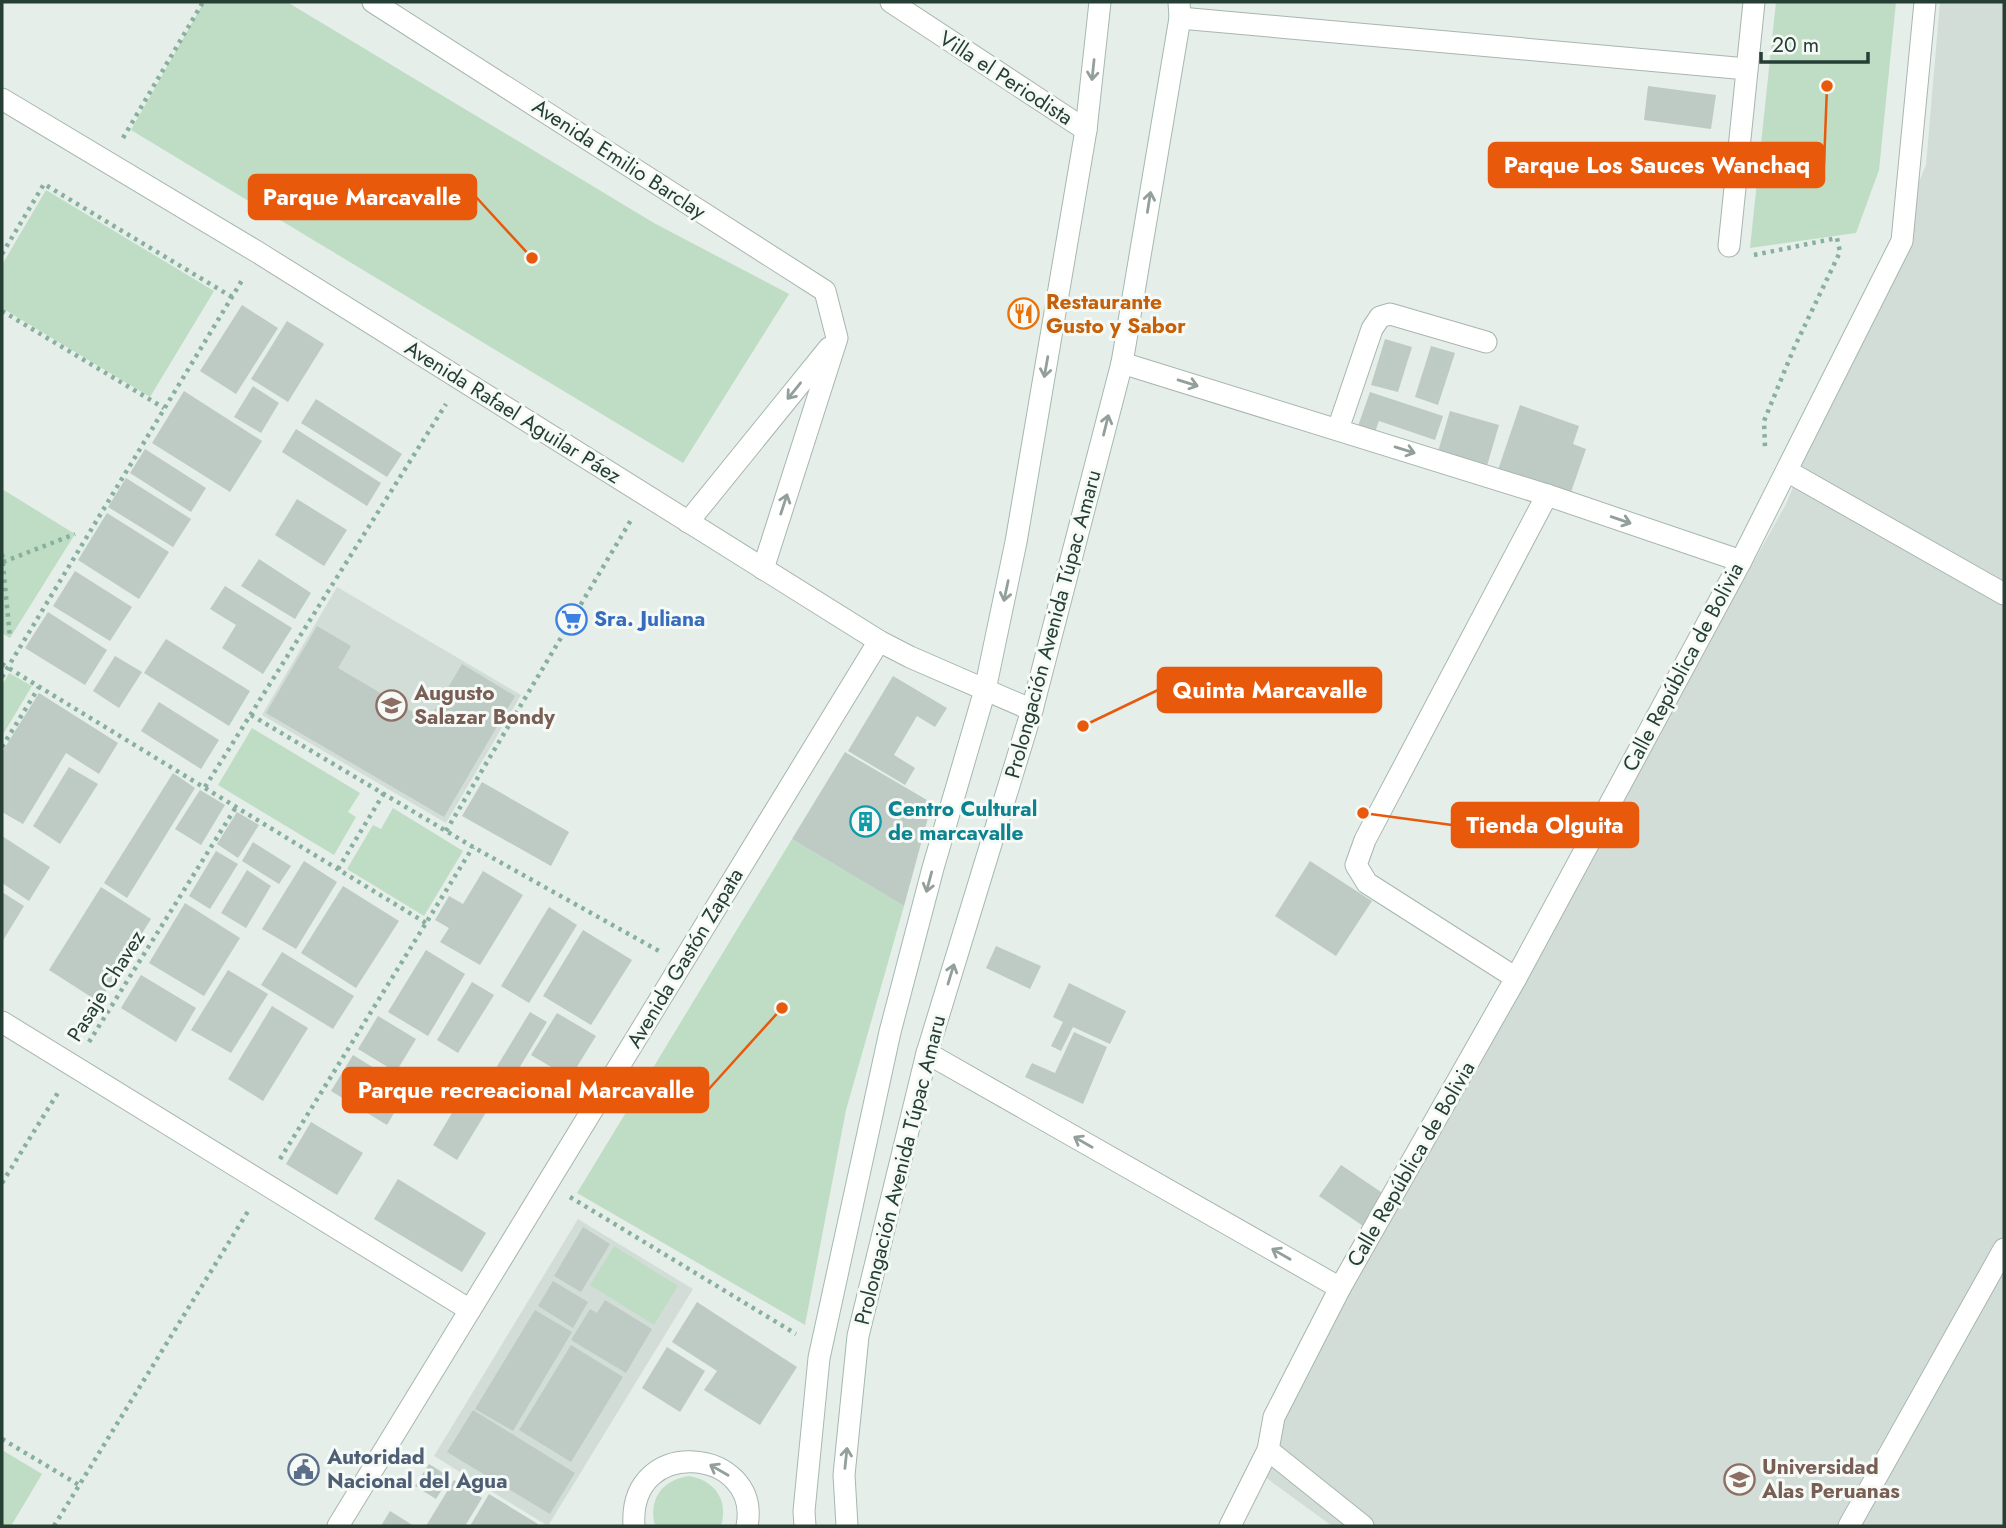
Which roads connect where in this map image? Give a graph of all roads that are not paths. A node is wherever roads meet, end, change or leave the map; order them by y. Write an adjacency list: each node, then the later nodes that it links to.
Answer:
1 (373, 2): 11 (street, Avenida Emilio Barclay)
2 (891, 2): 9 (street, Villa el Periodista)
3 (1100, 2): 9 (street, Prolongación Avenida Túpac Amaru, one-way to 9)
4 (1754, 2): 7 (street)
5 (1925, 2): 15 (street, Calle República de Bolivia)
6 (1180, 10): 7 (street); 13 (street, Prolongación Avenida Túpac Amaru, one-way to 6)
7 (1747, 69): 10 (street)
8 (2, 99): 17 (street, Avenida Rafael Aguilar Páez)
9 (1086, 130): 22 (street, Prolongación Avenida Túpac Amaru, one-way to 22)
10 (1729, 246)
11 (837, 338): 17 (street, one-way to 17); 19 (street, one-way to 11)
12 (1486, 342): 14 (street)
13 (1122, 363): 14 (street, one-way to 14); 23 (street, Prolongación Avenida Túpac Amaru, one-way to 13)
14 (1339, 429): 16 (street, one-way to 16)
15 (1787, 471): 18 (street, Calle República de Bolivia); 20 (street)
16 (1547, 495): 18 (street, one-way to 18); 24 (street)
17 (688, 522): 19 (street, Avenida Rafael Aguilar Páez)
18 (1741, 561): 24 (street, Calle República de Bolivia)
19 (763, 569): 21 (street, Avenida Rafael Aguilar Páez)
20 (2004, 594)
21 (879, 641): 22 (street, Avenida Rafael Aguilar Páez); 29 (street, Avenida Gastón Zapata)
22 (985, 690): 23 (street, Avenida Rafael Aguilar Páez); 34 (street, Prolongación Avenida Túpac Amaru, one-way to 34)
23 (1032, 710): 26 (street, Prolongación Avenida Túpac Amaru, one-way to 23)
24 (1516, 978): 28 (street, Calle República de Bolivia)
25 (2, 1022): 29 (street)
26 (927, 1053): 28 (street, one-way to 26); 35 (street, Prolongación Avenida Túpac Amaru, one-way to 26)
27 (2004, 1249): 38 (street)
28 (1340, 1288): 30 (street, Calle República de Bolivia)
29 (470, 1310): 31 (street, Avenida Gastón Zapata)
30 (1268, 1450): 36 (street, Calle República de Bolivia); 37 (street)
31 (338, 1526)
32 (634, 1526): 33 (street, one-way to 32)
33 (747, 1526)
34 (805, 1526)
35 (847, 1526)
36 (1230, 1526)
37 (1363, 1526)
38 (1849, 1526)

